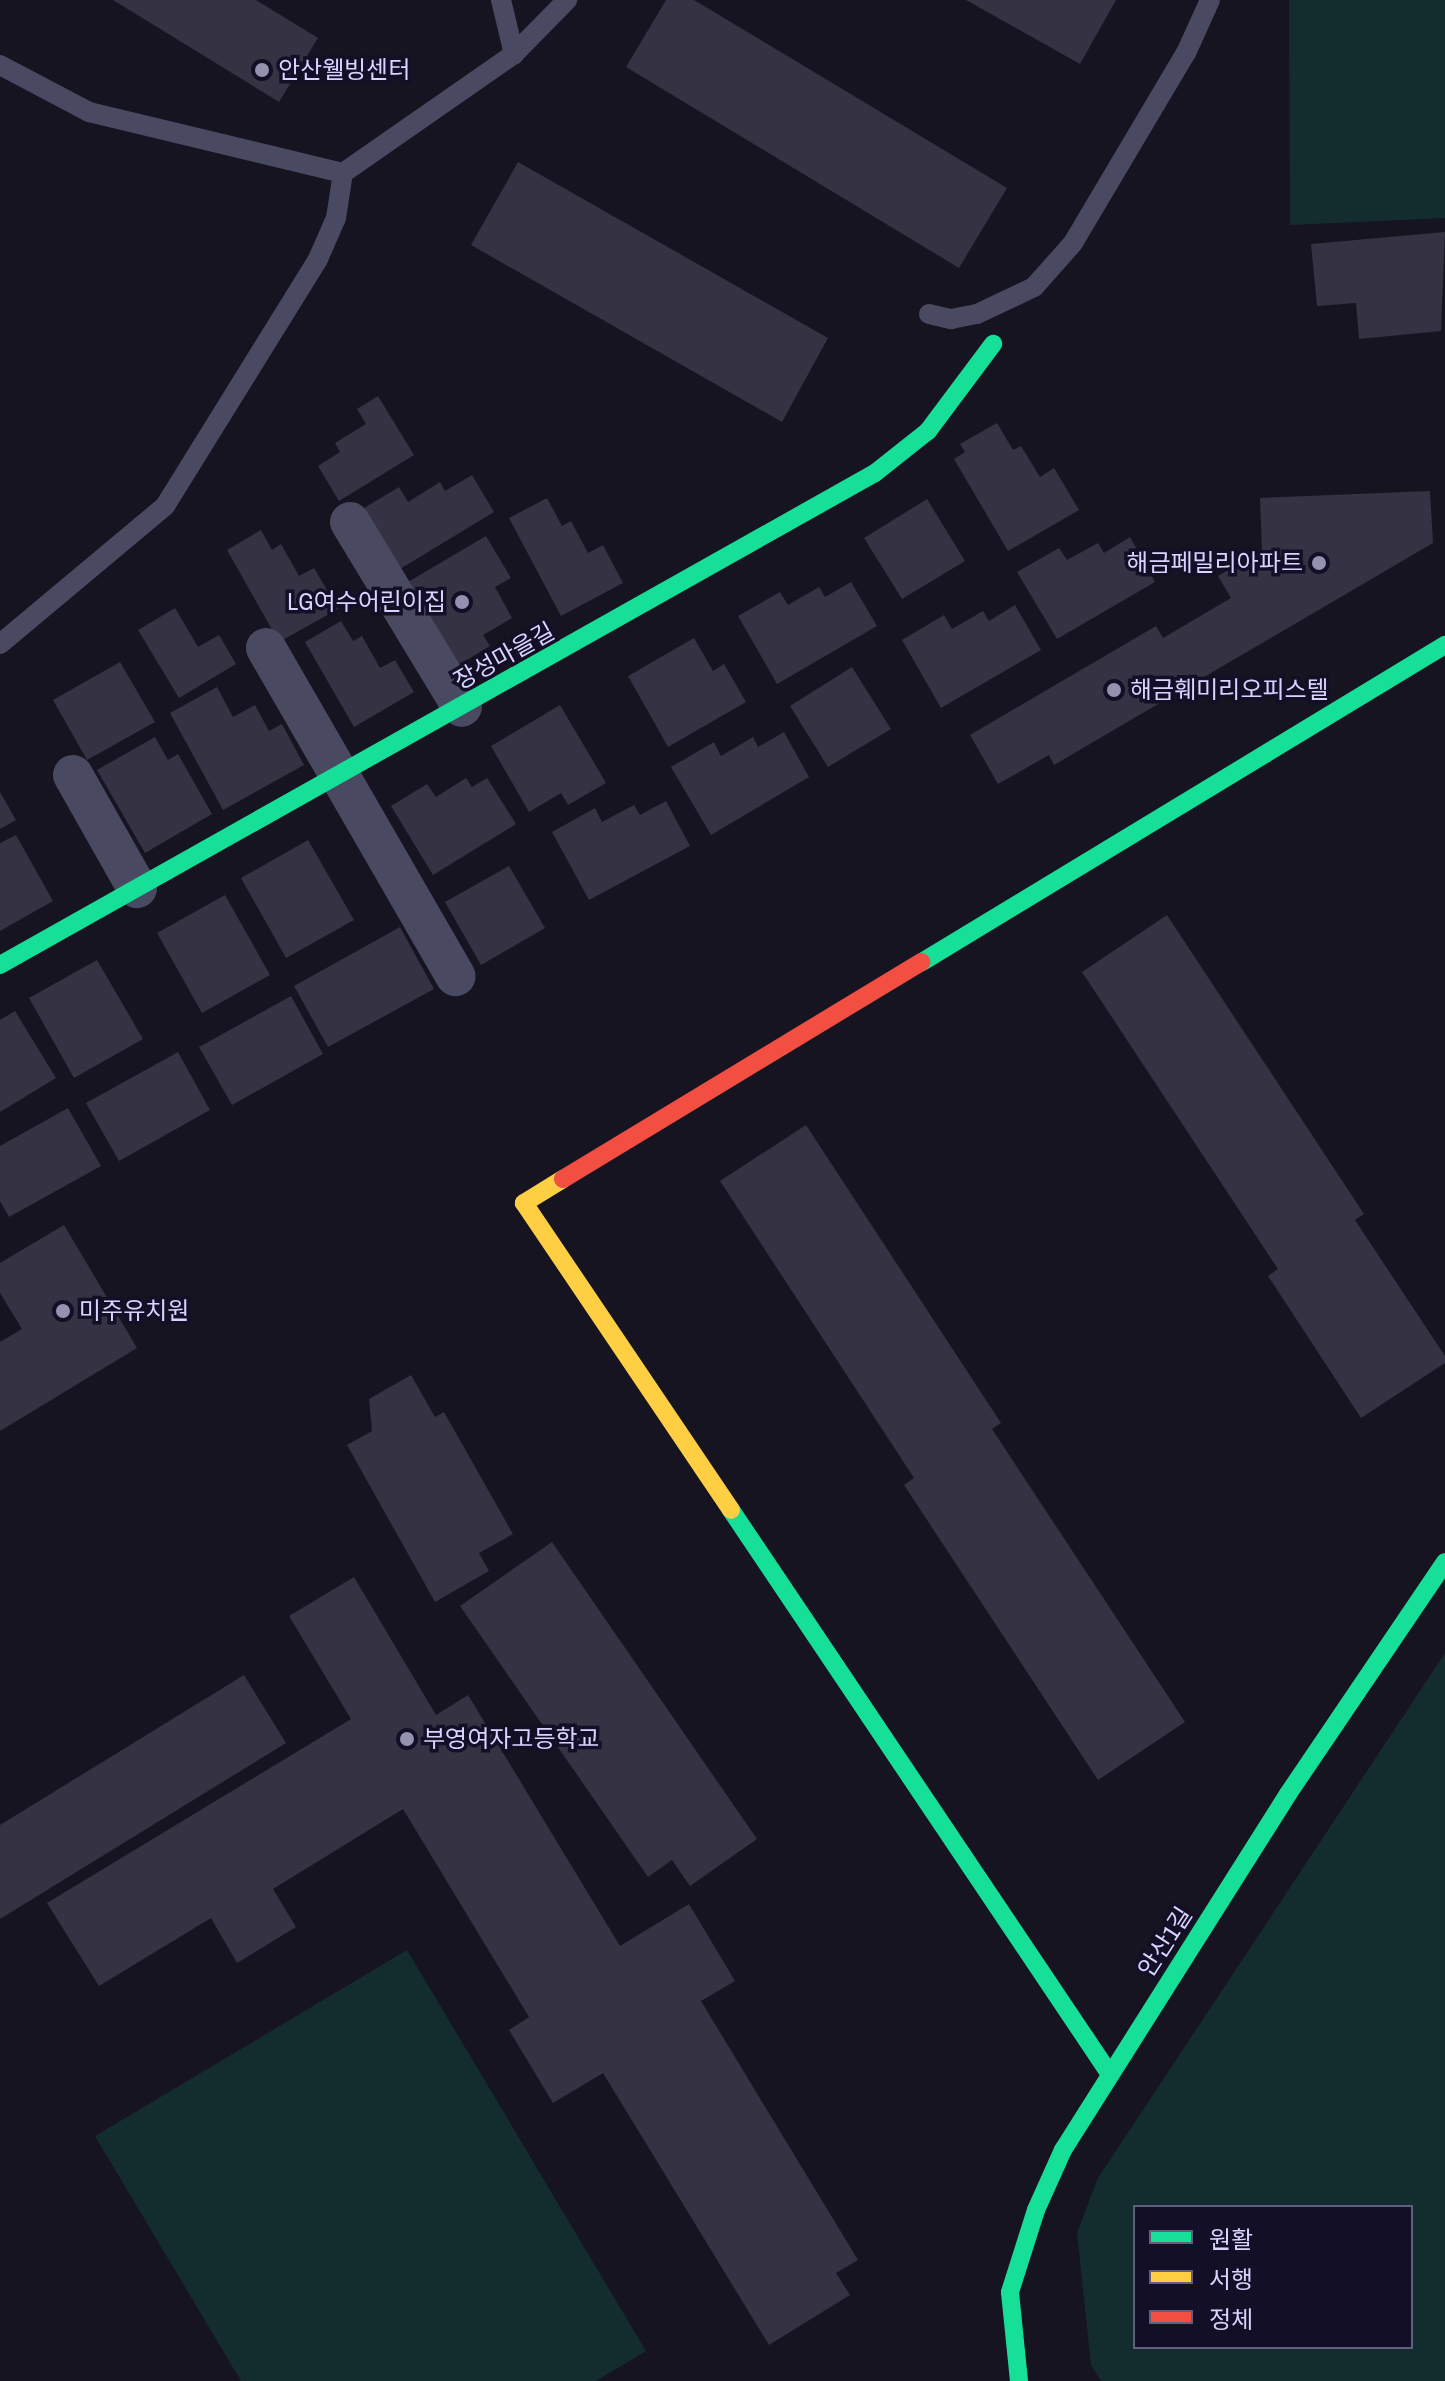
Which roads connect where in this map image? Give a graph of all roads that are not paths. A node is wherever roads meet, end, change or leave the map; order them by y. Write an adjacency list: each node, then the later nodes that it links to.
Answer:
1 (501, 0): 4 (lane)
2 (567, 0): 4 (lane)
3 (1210, 0): 7 (lane)
4 (514, 54): 6 (lane)
5 (0, 65): 6 (lane)
6 (343, 173): 10 (lane)
7 (929, 314)
8 (993, 344): 13 (street, 장성마을길)
9 (350, 522): 13 (street)
10 (0, 644)
11 (1445, 645): 20 (street)
12 (266, 648): 15 (street)
13 (462, 707): 15 (street, 장성마을길)
14 (73, 775): 16 (street)
15 (339, 776): 16 (street, 장성마을길); 18 (street)
16 (137, 888): 17 (street, 장성마을길)
17 (0, 965)
18 (455, 976)
19 (1445, 1562): 20 (street, 안산1길)
20 (1109, 2073): 21 (street, 안산1길)
21 (1019, 2381)

